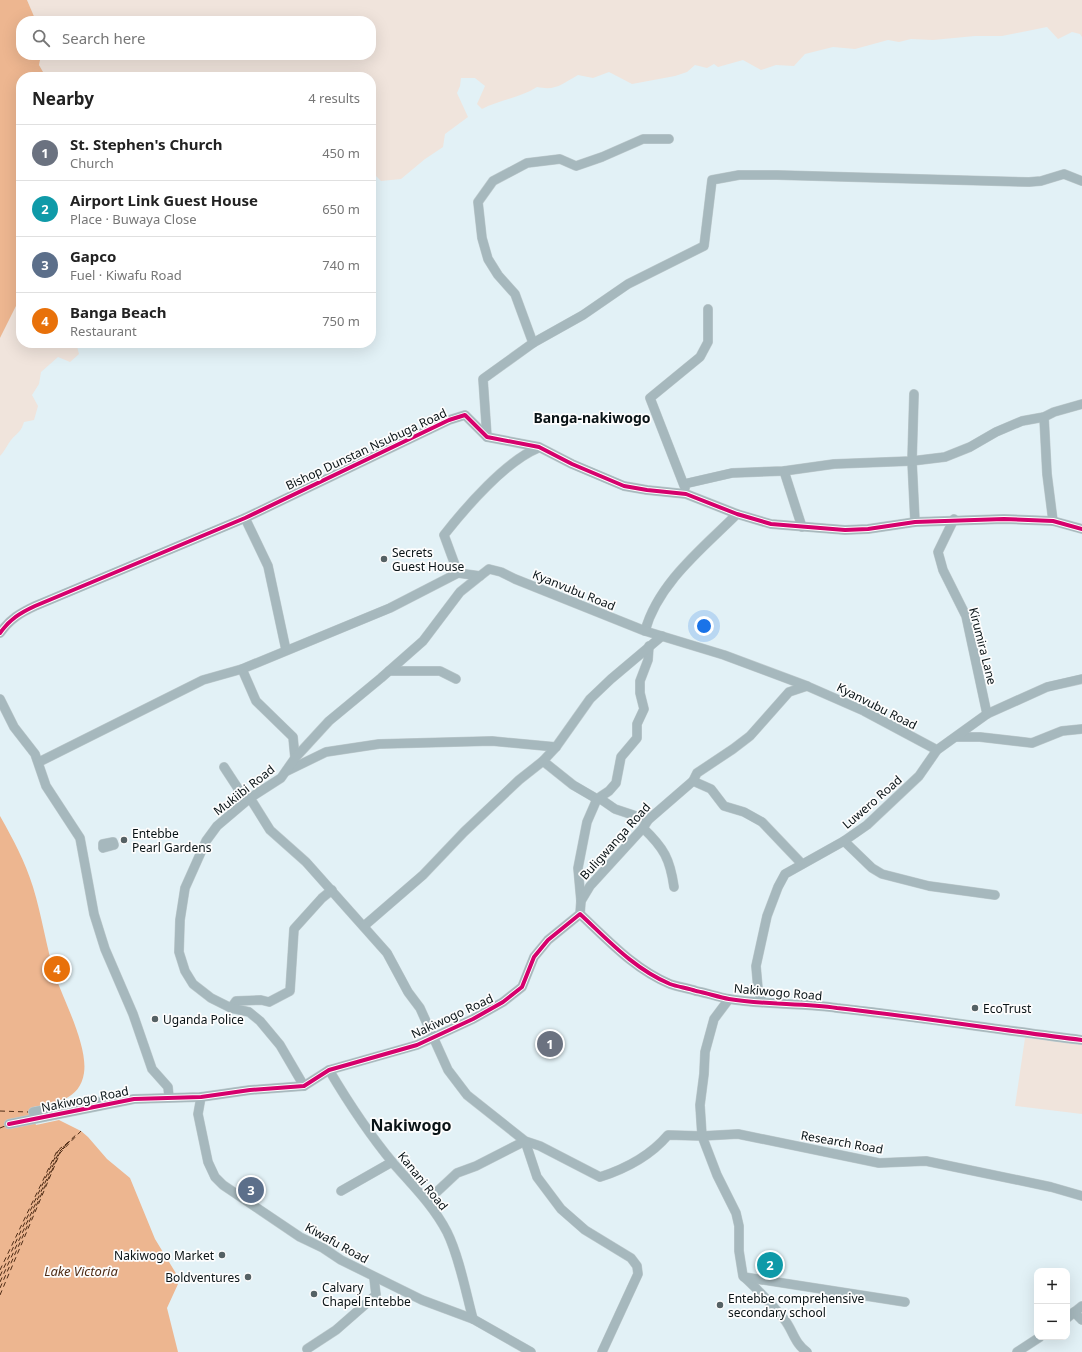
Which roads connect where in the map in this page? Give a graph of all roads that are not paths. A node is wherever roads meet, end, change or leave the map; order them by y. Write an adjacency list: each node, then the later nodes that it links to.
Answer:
1 (669, 139): 4 (street)
2 (1082, 181): 4 (street)
3 (708, 309): 12 (street)
4 (533, 343): 8 (street)
5 (914, 394): 10 (street)
6 (1082, 404): 7 (street)
7 (1044, 417): 10 (street); 17 (street)
8 (487, 437): 9 (street); 15 (street, Bishop Dunstan Nsubuga Road)
9 (539, 447): 13 (street); 21 (street)
10 (912, 460): 11 (street); 18 (street)
11 (784, 471): 12 (street); 19 (street)
12 (684, 484): 13 (street)
13 (686, 494): 14 (street)
14 (737, 514): 19 (street); 23 (street)
15 (245, 518): 24 (street, Bishop Dunstan Nsubuga Road); 27 (street)
16 (954, 519): 17 (street); 18 (street); 34 (street, Kirumira Lane)
17 (1053, 521): 20 (street)
18 (915, 522): 19 (street)
19 (802, 527)
20 (1082, 529)
21 (458, 573): 22 (street, Kyanvubu Road); 27 (street)
22 (480, 576): 23 (street, Kyanvubu Road); 29 (street, Mukiibi Road)
23 (644, 631): 25 (street, Kyanvubu Road)
24 (0, 633)
25 (662, 636): 26 (street); 32 (street, Kyanvubu Road)
26 (650, 646): 37 (street); 46 (street)
27 (286, 650): 28 (street)
28 (242, 669): 39 (street); 41 (street)
29 (389, 671): 30 (street); 39 (street, Mukiibi Road)
30 (456, 679)
31 (1082, 679): 34 (street, Luwero Road)
32 (807, 686): 38 (street, Kyanvubu Road); 44 (street, Buligwanga Road)
33 (0, 699): 41 (street)
34 (986, 714): 36 (street, Luwero Road)
35 (1082, 729): 36 (street)
36 (956, 737): 38 (street, Luwero Road)
37 (556, 747): 40 (street); 43 (street)
38 (937, 750): 48 (street, Luwero Road)
39 (294, 758): 43 (street, Mukiibi Road)
40 (543, 761): 46 (street); 55 (street)
41 (39, 762): 63 (street)
42 (224, 767): 45 (street)
43 (286, 772): 45 (street, Mukiibi Road)
44 (693, 781): 47 (street, Buligwanga Road); 49 (street)
45 (250, 798): 51 (street); 58 (street, Mukiibi Road)
46 (597, 799): 47 (street); 53 (street)
47 (646, 824): 50 (street); 53 (street, Buligwanga Road)
48 (844, 841): 49 (street, Luwero Road); 52 (street)
49 (802, 864): 57 (street, Luwero Road)
50 (674, 887)
51 (332, 890): 55 (street); 58 (street)
52 (995, 896)
53 (581, 901): 54 (street, Buligwanga Road)
54 (580, 914): 56 (street, Nakiwogo Road); 59 (street, Nakiwogo Road)
55 (364, 926): 59 (street)
56 (729, 999): 57 (street, Nakiwogo Road); 68 (street)
57 (762, 1002): 60 (street, Nakiwogo Road)
58 (232, 1008): 62 (street, Mukiibi Road)
59 (434, 1036): 61 (street, Nakiwogo Road); 69 (street)
60 (1082, 1040)
61 (329, 1070): 62 (street, Nakiwogo Road); 70 (street, Kanani Road)
62 (304, 1086): 64 (street, Nakiwogo Road)
63 (169, 1097): 64 (street, Nakiwogo Road); 65 (street, Nakiwogo Road)
64 (201, 1097): 75 (street, Kiwafu Road)
65 (103, 1104): 66 (street); 67 (street, Nakiwogo Road)
66 (33, 1112)
67 (9, 1124)
68 (702, 1136): 69 (street, Research Road); 72 (street, Research Road); 74 (street)
69 (525, 1141): 73 (street); 84 (street)
70 (392, 1162): 71 (street); 73 (street, Kanani Road)
71 (341, 1191)
72 (1082, 1196)
73 (427, 1201): 79 (street, Kanani Road)
74 (743, 1276): 76 (street); 85 (street)
75 (374, 1278): 79 (street, Kiwafu Road); 82 (street)
76 (905, 1302)
77 (1082, 1306): 78 (street)
78 (1070, 1315): 80 (street)
79 (473, 1319): 83 (street, Kiwafu Road)
80 (1082, 1320)
81 (1035, 1340): 86 (street)
82 (307, 1349)
83 (530, 1352)
84 (602, 1352)
85 (806, 1352)
86 (1017, 1352)

